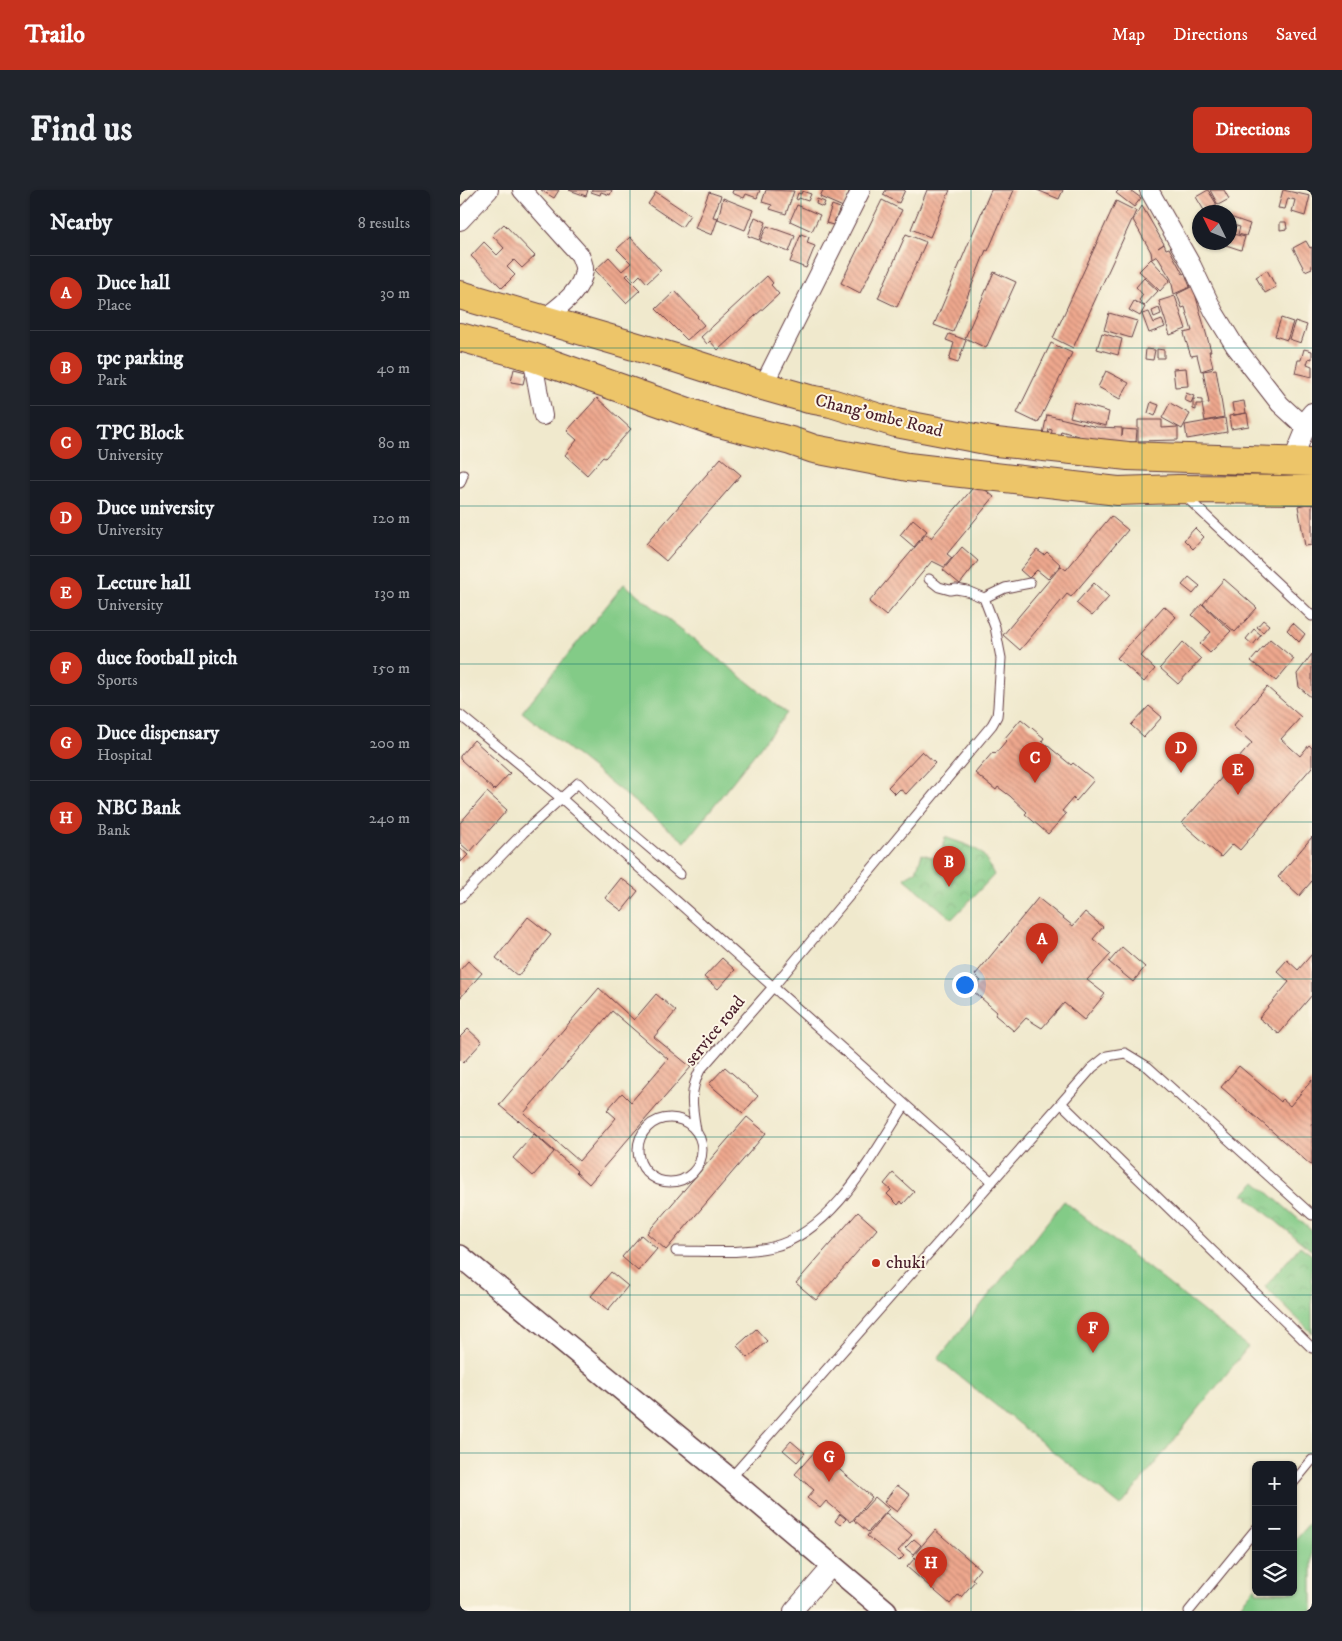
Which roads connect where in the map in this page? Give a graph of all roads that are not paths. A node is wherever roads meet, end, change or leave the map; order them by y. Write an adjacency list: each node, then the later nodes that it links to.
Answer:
1 (490, 190): 5 (street)
2 (522, 190): 7 (street)
3 (861, 190): 10 (street)
4 (1149, 190): 13 (street)
5 (460, 221)
6 (460, 295): 7 (main road, Chang'ombe Road)
7 (542, 320): 10 (main road, Chang'ombe Road)
8 (460, 337): 9 (main road)
9 (532, 357): 12 (street); 15 (main road)
10 (762, 386): 14 (main road, Chang'ombe Road)
11 (1312, 412): 13 (street)
12 (543, 416)
13 (1306, 428): 14 (street)
14 (1304, 462)
15 (1178, 489): 16 (main road); 20 (lane)
16 (1312, 490)
17 (929, 579): 19 (lane)
18 (1030, 583): 19 (lane)
19 (984, 598): 25 (lane, service road)
20 (1312, 616)
21 (460, 715): 22 (lane)
22 (561, 798): 23 (lane); 24 (lane); 25 (lane)
23 (680, 874)
24 (460, 898)
25 (773, 987): 27 (lane); 28 (lane, service road)
26 (1061, 1103): 29 (lane); 30 (lane); 33 (lane)
27 (905, 1105): 29 (lane); 31 (lane)
28 (696, 1130): 28 (lane, service road)
29 (992, 1182): 36 (lane)
30 (1312, 1215)
31 (676, 1251)
32 (460, 1256): 36 (street)
33 (1312, 1348)
34 (1312, 1460): 35 (lane)
35 (1297, 1478)
36 (730, 1479): 38 (street)
37 (1252, 1534): 41 (lane)
38 (832, 1566): 39 (street); 40 (street)
39 (793, 1611)
40 (886, 1611)
41 (1189, 1611)

